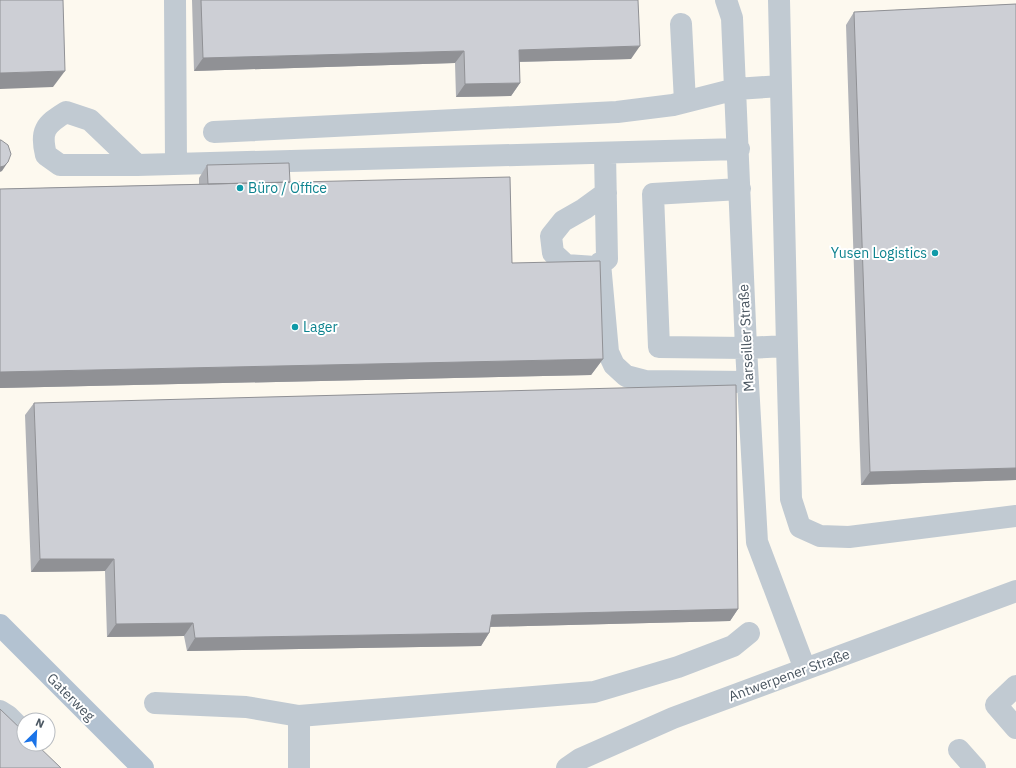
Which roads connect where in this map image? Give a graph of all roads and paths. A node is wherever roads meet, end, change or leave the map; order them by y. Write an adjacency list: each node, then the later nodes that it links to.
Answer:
1 (175, 0): 11 (street)
2 (726, 0): 6 (street, Marseiller Straße)
3 (779, 0): 5 (street)
4 (681, 24): 7 (street)
5 (781, 86): 6 (street); 16 (street)
6 (736, 89): 7 (street); 9 (street, Marseiller Straße)
7 (685, 102): 8 (street)
8 (214, 132)
9 (738, 149): 10 (street); 13 (street, Marseiller Straße)
10 (605, 152): 11 (street); 14 (street)
11 (176, 163): 12 (street)
12 (137, 164)
13 (740, 189): 17 (street, Marseiller Straße); 17 (street)
14 (606, 193): 15 (street); 15 (street)
15 (600, 263): 18 (street)
16 (787, 346): 17 (street); 19 (street)
17 (746, 348): 18 (street, Marseiller Straße)
18 (748, 382): 23 (street, Marseiller Straße)
19 (1016, 516)
20 (1016, 591): 23 (street, Antwerpener Straße)
21 (0, 626): 31 (main road, Gaterweg)
22 (749, 633): 27 (street)
23 (805, 669): 33 (street, Antwerpener Straße)
24 (1016, 686): 29 (street)
25 (155, 703): 27 (street)
26 (0, 711): 28 (street)
27 (299, 716): 32 (street)
28 (16, 724)
29 (1016, 728)
30 (959, 750): 34 (street)
31 (143, 768)
32 (299, 768)
33 (567, 768)
34 (975, 768)

